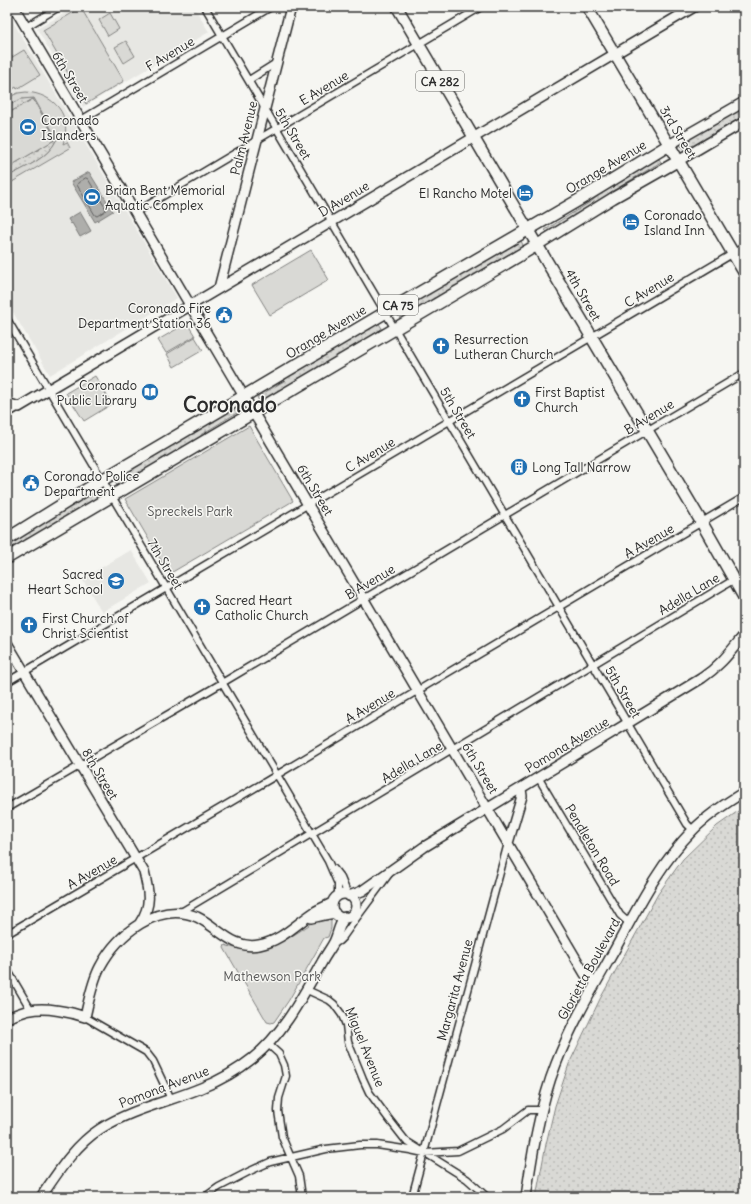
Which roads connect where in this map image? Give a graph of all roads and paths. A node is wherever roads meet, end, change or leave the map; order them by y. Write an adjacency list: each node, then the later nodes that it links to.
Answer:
1 (14, 7): 10 (street, 6th Street)
2 (59, 7): 10 (street)
3 (205, 7): 11 (street, 5th Street)
4 (271, 7): 11 (street, F Avenue)
5 (291, 7): 14 (street, Palm Avenue)
6 (396, 7): 12 (main road, 4th Street / CA 282)
7 (481, 7): 12 (street, E Avenue)
8 (587, 7): 13 (main road, 3rd Street)
9 (694, 7): 13 (street, D Avenue)
10 (26, 27): 18 (street, 6th Street)
11 (222, 36): 15 (street, 5th Street); 18 (street, F Avenue)
12 (419, 44): 20 (street, E Avenue); 21 (main road, 4th Street / CA 282)
13 (615, 54): 21 (street, D Avenue); 23 (main road, 3rd Street)
14 (276, 63): 15 (street, Palm Avenue); 17 (street, Palm Avenue)
15 (248, 80): 17 (street, 5th Street)
16 (744, 102): 23 (street, Orange Avenue)
17 (265, 108): 20 (street, 5th Street); 22 (street, Palm Avenue)
18 (81, 120): 25 (street, 6th Street)
19 (744, 122): 24 (street)
20 (277, 128): 22 (street, E Avenue); 26 (street, 5th Street)
21 (474, 138): 26 (street, D Avenue); 27 (main road, 4th Street / CA 282)
22 (257, 140): 25 (street, E Avenue); 32 (street, Palm Avenue)
23 (669, 146): 24 (highway, 3rd Street); 27 (highway, Orange Avenue / CA 75)
24 (678, 161): 28 (main road); 30 (highway, 3rd Street)
25 (136, 212): 33 (street, 6th Street)
26 (332, 222): 32 (street, D Avenue); 34 (street, 5th Street)
27 (528, 229): 28 (main road, 4th Street / CA 282); 34 (highway, Orange Avenue / CA 75)
28 (537, 245): 36 (highway, CA 75); 37 (highway, 4th Street)
29 (744, 247): 30 (street, C Avenue)
30 (733, 253): 31 (highway, 3rd Street); 37 (street, C Avenue)
31 (744, 272)
32 (219, 288): 33 (street, D Avenue)
33 (191, 305): 39 (street, D Avenue); 40 (street, 6th Street)
34 (386, 312): 36 (street, 5th Street); 40 (highway, Orange Avenue / CA 75)
35 (7, 319): 39 (street, 7th Street)
36 (395, 329): 43 (highway, CA 75); 45 (street, 5th Street)
37 (591, 337): 45 (street, C Avenue); 46 (highway, 4th Street)
38 (744, 373): 46 (street, B Avenue)
39 (48, 389): 42 (street, D Avenue); 47 (street, 7th Street)
40 (245, 396): 43 (street, 6th Street); 47 (highway, Orange Avenue / CA 75)
41 (7, 403): 42 (street)
42 (19, 407): 44 (street, D Avenue)
43 (254, 412): 48 (highway, CA 75); 50 (street, 6th Street)
44 (7, 414)
45 (450, 420): 50 (street, C Avenue); 51 (street, 5th Street)
46 (647, 431): 51 (street, B Avenue); 52 (highway, 4th Street)
47 (102, 480): 48 (street, 7th Street); 53 (highway, Orange Avenue / CA 75)
48 (112, 497): 54 (highway, CA 75); 56 (street, 7th Street)
49 (744, 497): 52 (street, A Avenue)
50 (308, 504): 56 (street, C Avenue); 58 (street, 6th Street)
51 (505, 515): 58 (street, B Avenue); 59 (street, 5th Street)
52 (702, 523): 55 (highway, 4th Street); 59 (street, A Avenue)
53 (7, 539)
54 (7, 558)
55 (734, 579): 57 (highway, 4th Street); 62 (street, Adella Lane)
56 (166, 588): 63 (street, C Avenue); 65 (street, 7th Street)
57 (744, 597)
58 (364, 598): 65 (street, B Avenue); 66 (street, 6th Street)
59 (559, 606): 62 (street, 5th Street); 66 (street, A Avenue)
60 (744, 635): 67 (street, Pomona Avenue)
61 (7, 643): 63 (street, 8th Street)
62 (594, 665): 67 (street, 5th Street); 68 (street, Adella Lane)
63 (24, 672): 64 (street, C Avenue); 69 (street, 8th Street)
64 (7, 682)
65 (222, 683): 69 (street, B Avenue); 70 (street, 7th Street)
66 (418, 690): 68 (street, 6th Street); 70 (street, A Avenue)
67 (628, 723): 71 (street, Pomona Avenue); 76 (street, 5th Street)
68 (454, 750): 75 (street, 6th Street); 77 (street, Adella Lane)
69 (80, 766): 74 (street, B Avenue); 79 (street, 8th Street)
70 (277, 775): 77 (street, 7th Street); 79 (street, A Avenue)
71 (538, 777): 72 (street, Pomona Avenue); 89 (street, Pendleton Road)
72 (521, 789): 75 (street, Pomona Avenue); 78 (street, Margarita Avenue)
73 (744, 792): 76 (street, Glorietta Boulevard)
74 (7, 808)
75 (488, 808): 78 (street, 6th Street); 81 (street, Pomona Avenue)
76 (693, 830): 89 (street, Glorietta Boulevard)
77 (312, 834): 80 (street, 7th Street); 85 (street, Adella Lane)
78 (508, 843): 95 (street, 6th Street); 103 (street, Margarita Avenue)
79 (135, 859): 90 (street, 8th Street); 91 (street, A Avenue)
80 (328, 861): 82 (street, 7th Street); 83 (street, 7th Street)
81 (395, 867): 82 (street, Pomona Avenue); 84 (street); 92 (street, Pomona Avenue)
82 (349, 895): 83 (street, Pomona Avenue); 84 (street)
83 (335, 899): 86 (street); 88 (street)
84 (355, 905): 87 (street)
85 (181, 912): 88 (street); 90 (street)
86 (335, 914): 87 (street); 88 (street); 93 (street)
87 (345, 917): 92 (street)
88 (302, 921)
89 (629, 923): 95 (street, Glorietta Boulevard)
90 (140, 924): 98 (street)
91 (7, 934)
92 (333, 944): 93 (street, Pomona Avenue)
93 (322, 961): 96 (street, Pomona Avenue)
94 (7, 969): 97 (street)
95 (596, 982): 102 (street, Glorietta Boulevard)
96 (306, 990): 100 (street, Pomona Avenue); 103 (street, Miguel Avenue)
97 (31, 1010): 98 (street); 99 (street)
98 (85, 1017): 101 (street)
99 (7, 1018)
100 (268, 1044): 101 (street, Pomona Avenue); 104 (street)
101 (171, 1099): 105 (street, Pomona Avenue)
102 (542, 1110): 103 (street); 110 (street, Glorietta Boulevard)
103 (424, 1153): 104 (street); 108 (street, Margarita Avenue); 109 (street, Miguel Avenue)
104 (291, 1156): 106 (street); 107 (street)
105 (41, 1197)
106 (205, 1197)
107 (302, 1197)
108 (412, 1197)
109 (487, 1197)
110 (526, 1197)

